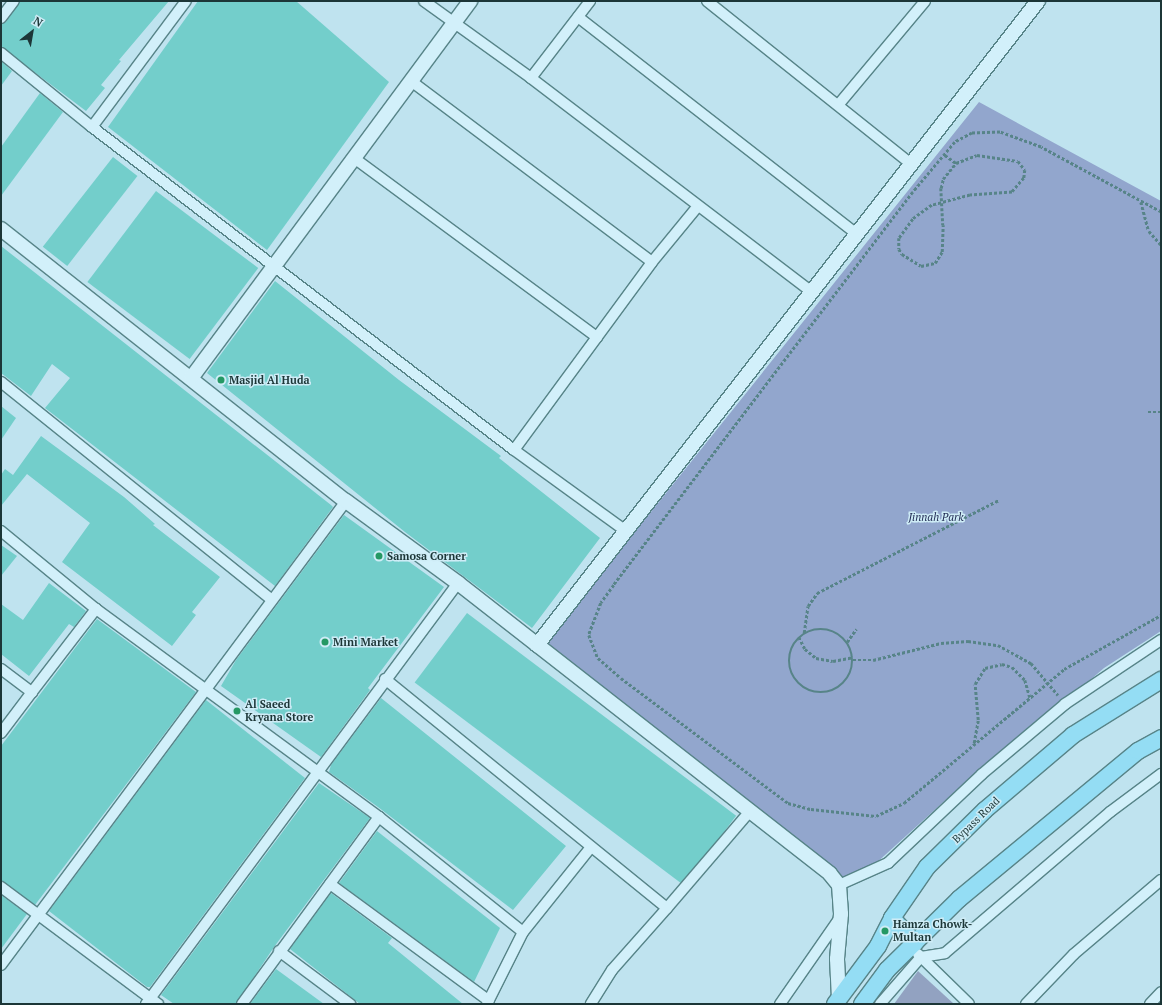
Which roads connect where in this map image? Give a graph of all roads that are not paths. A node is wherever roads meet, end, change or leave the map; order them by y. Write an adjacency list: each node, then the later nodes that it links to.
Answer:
1 (14, 1): 10 (street)
2 (186, 1): 16 (street)
3 (424, 1): 11 (street)
4 (470, 1): 11 (street)
5 (590, 1): 9 (street)
6 (707, 1): 15 (street)
7 (1038, 1): 18 (street)
8 (920, 3): 15 (street)
9 (578, 17): 13 (street); 21 (street)
10 (1, 18)
11 (453, 24): 13 (street); 14 (street)
12 (1, 53): 16 (street)
13 (531, 78): 19 (street)
14 (411, 81): 17 (street); 22 (street)
15 (839, 104): 18 (street)
16 (92, 127): 23 (street)
17 (354, 158): 23 (street); 25 (street)
18 (911, 164): 21 (street)
19 (698, 206): 22 (street); 24 (street)
20 (1, 229): 26 (street)
21 (857, 234): 24 (street)
22 (652, 262): 25 (street)
23 (274, 266): 26 (street); 28 (street)
24 (812, 292): 31 (street)
25 (597, 337): 28 (street)
26 (192, 377): 29 (street)
27 (1, 382): 33 (street)
28 (514, 450): 31 (street)
29 (346, 501): 32 (street); 33 (street)
30 (1, 531): 34 (street)
31 (626, 531): 36 (street)
32 (458, 583): 36 (street); 38 (street)
33 (271, 599): 40 (street)
34 (96, 609): 40 (street); 41 (street)
35 (1161, 640): 51 (street)
36 (537, 645): 46 (street)
37 (1, 668): 41 (street)
38 (385, 679): 44 (street); 48 (street)
39 (1161, 680): 56 (main road, Bypass Road)
40 (205, 691): 44 (street); 55 (street)
41 (32, 692): 42 (street)
42 (1, 733)
43 (1161, 738): 58 (main road)
44 (318, 771): 47 (street); 63 (street)
45 (1161, 774): 58 (street)
46 (751, 810): 51 (street); 53 (street)
47 (379, 817): 50 (street); 57 (street)
48 (591, 847): 53 (street); 57 (street)
49 (1161, 880): 72 (street)
50 (330, 884): 59 (street); 64 (street)
51 (839, 886): 54 (street)
52 (1, 887): 55 (street)
53 (667, 908): 67 (street)
54 (841, 914): 62 (street); 68 (street)
55 (38, 915): 60 (street); 63 (street)
56 (892, 918): 58 (main road); 62 (main road, Bypass Road)
57 (523, 932): 64 (street)
58 (916, 949): 69 (main road); 70 (street); 71 (street)
59 (279, 951): 65 (street); 66 (street)
60 (1, 965)
61 (1161, 992): 73 (street)
62 (837, 1001)
63 (151, 1002)
64 (488, 1003)
65 (242, 1004)
66 (350, 1004)
67 (591, 1004)
68 (780, 1004)
69 (862, 1004)
70 (880, 1004)
71 (968, 1004)
72 (1026, 1004)
73 (1150, 1004)

